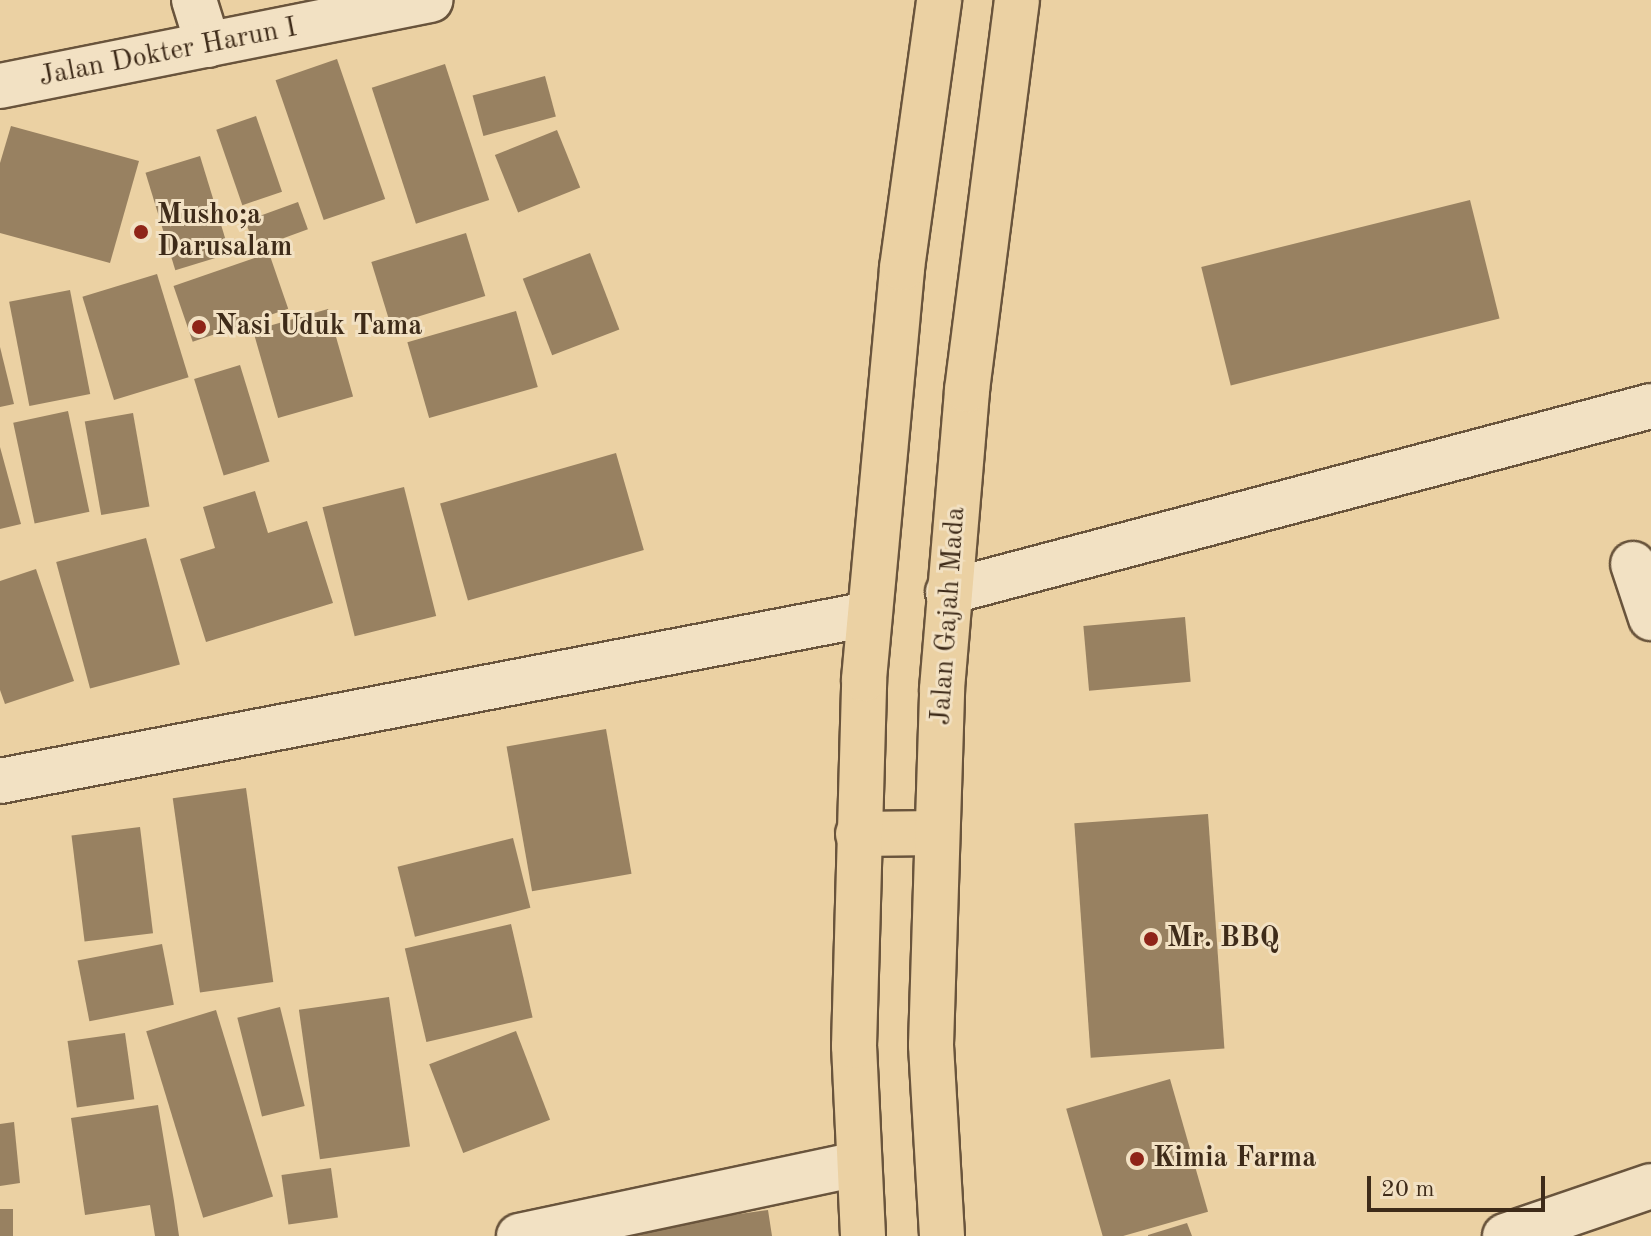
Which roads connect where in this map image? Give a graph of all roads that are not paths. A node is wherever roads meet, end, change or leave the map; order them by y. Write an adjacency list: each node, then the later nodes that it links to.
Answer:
1 (194, 0): 5 (street)
2 (431, 0): 5 (street, Jalan Dokter Harun I)
3 (939, 0): 10 (main road)
4 (1017, 0): 9 (main road, Jalan Gajah Mada)
5 (208, 45): 6 (street, Jalan Dokter Harun I)
6 (0, 86)
7 (1651, 406): 9 (street)
8 (1633, 564): 11 (street)
9 (948, 592): 13 (main road, Jalan Gajah Mada)
10 (869, 614): 12 (street); 14 (main road)
11 (1651, 618)
12 (0, 781)
13 (936, 833): 14 (main road); 19 (main road, Jalan Gajah Mada)
14 (858, 834): 15 (main road)
15 (858, 1164): 17 (street); 18 (main road)
16 (1651, 1186): 20 (street)
17 (519, 1236)
18 (863, 1236)
19 (942, 1236)
20 (1505, 1236)

